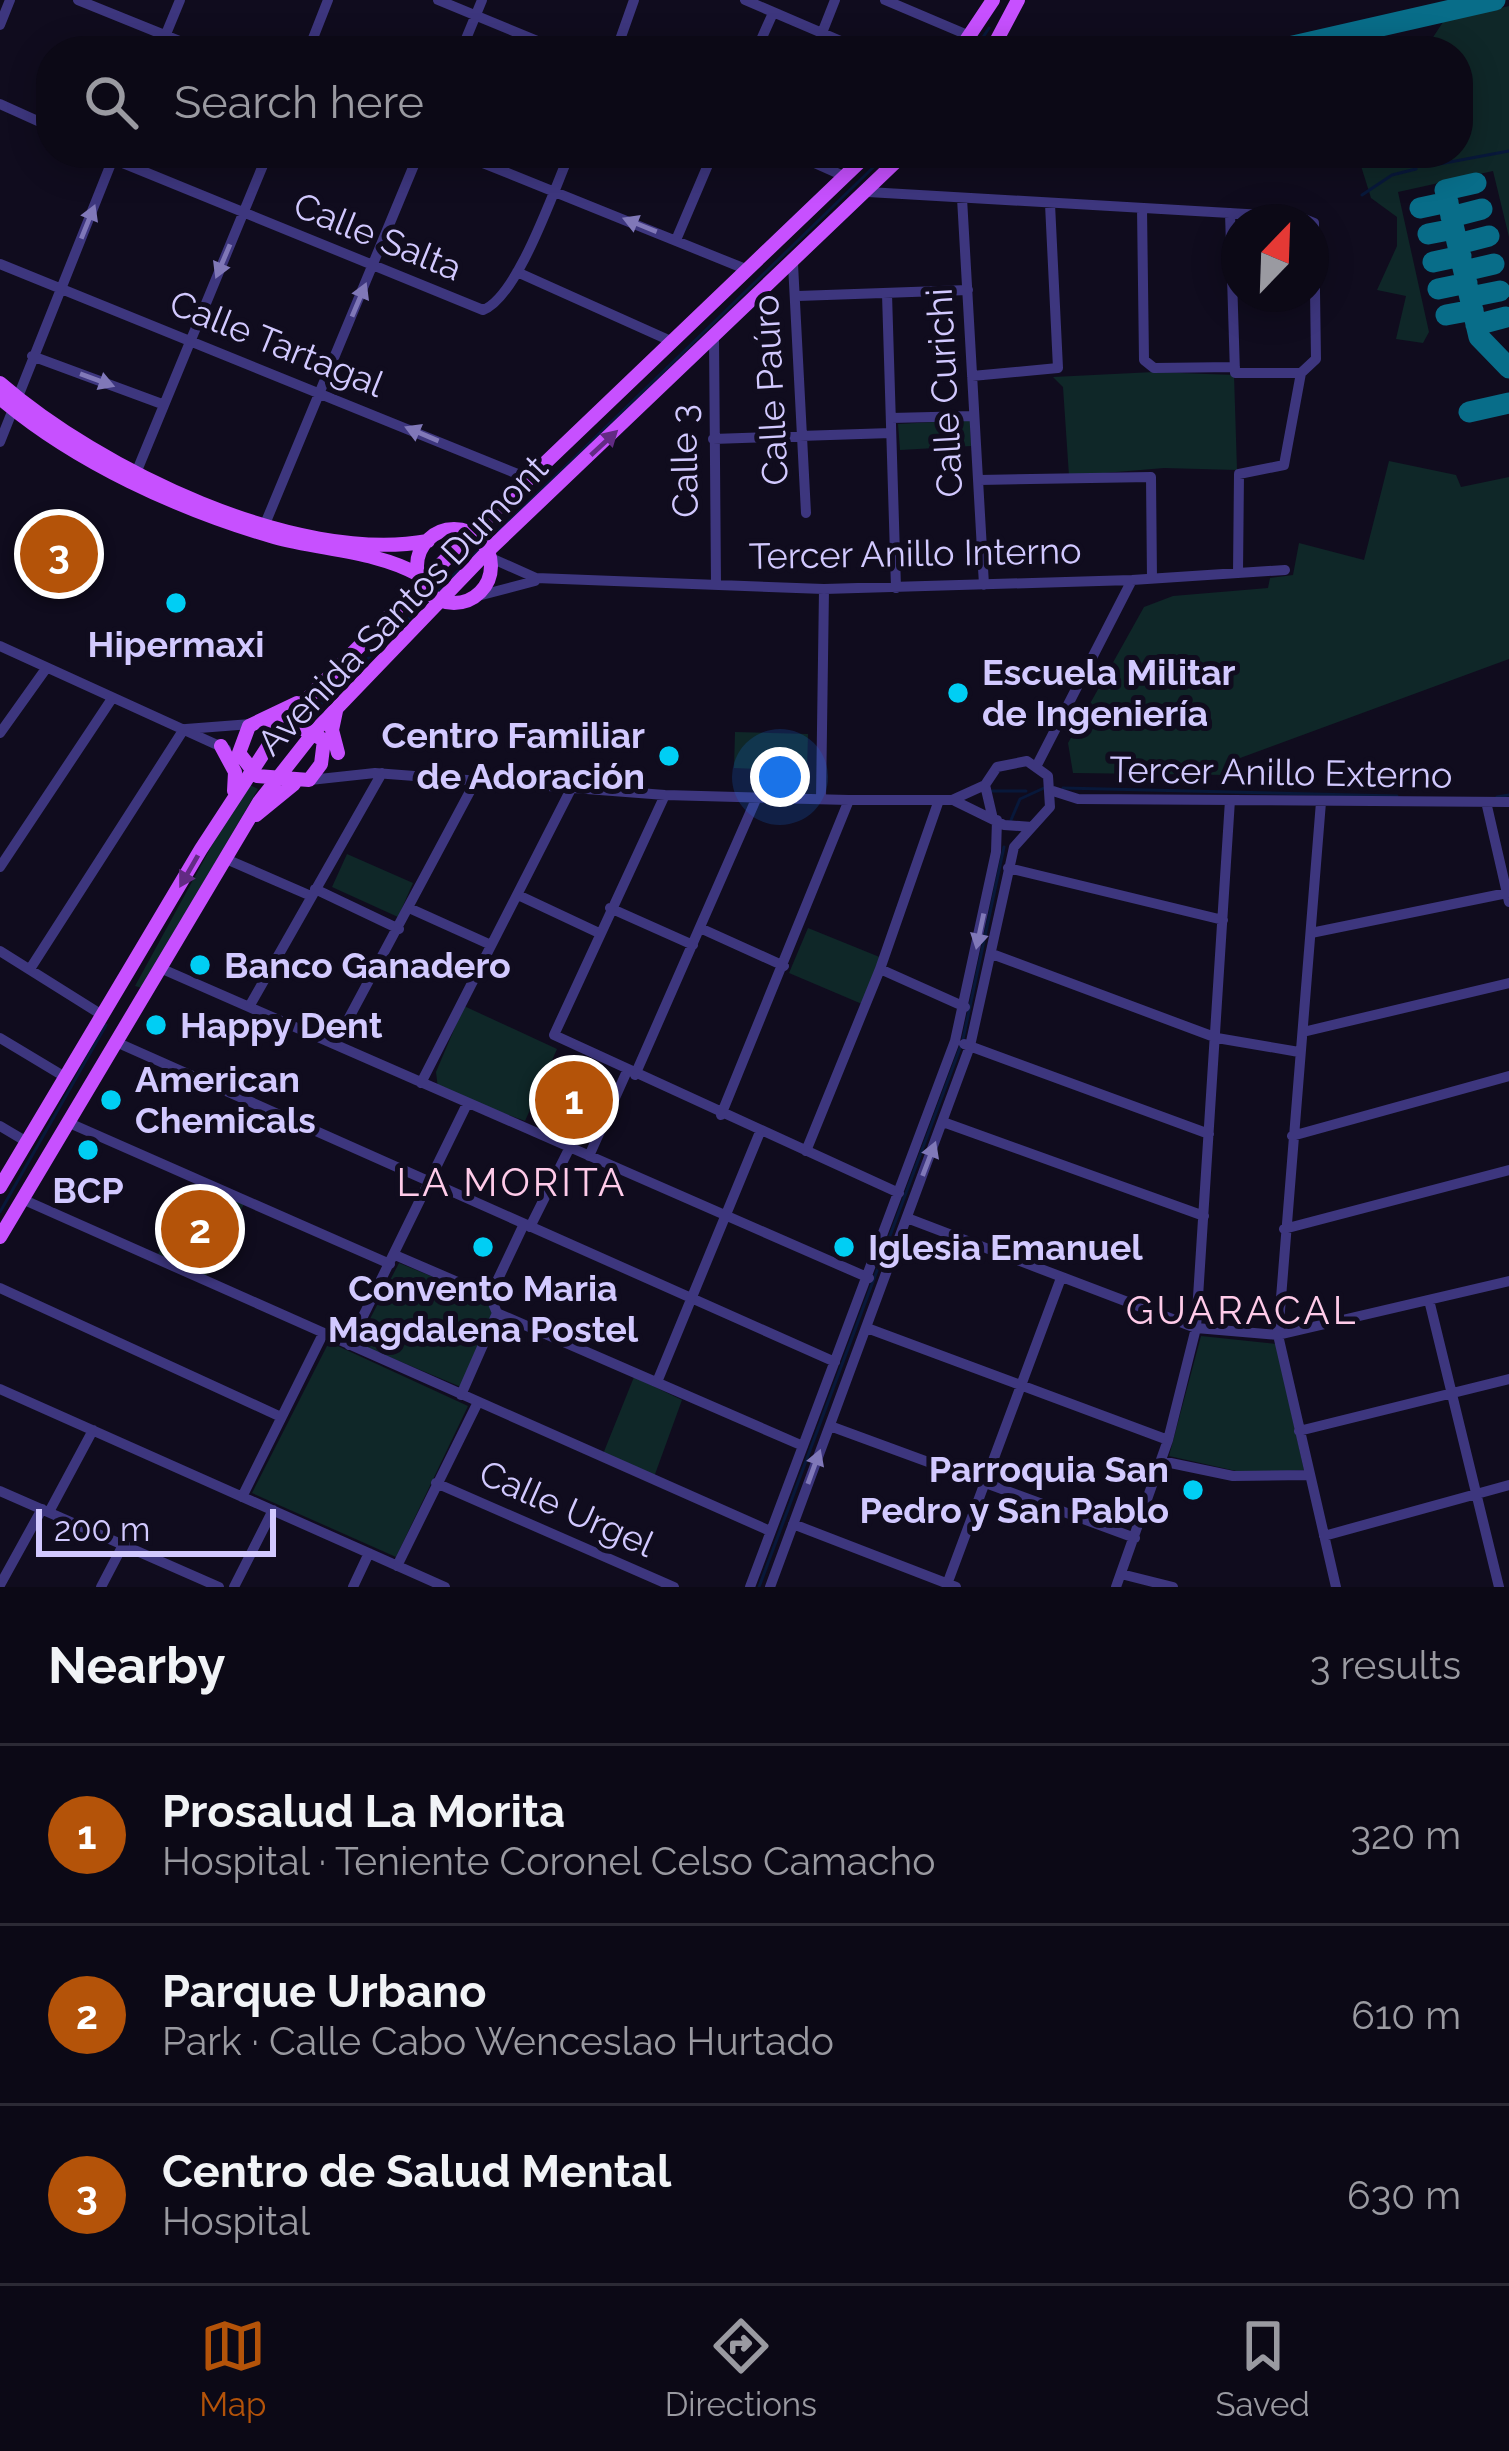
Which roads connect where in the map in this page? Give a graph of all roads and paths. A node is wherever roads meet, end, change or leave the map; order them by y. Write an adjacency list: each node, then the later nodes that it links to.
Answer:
1 (10, 0): 15 (street)
2 (78, 0): 17 (street)
3 (180, 0): 17 (street)
4 (328, 0): 18 (street)
5 (438, 0): 14 (street)
6 (482, 0): 14 (street)
7 (634, 0): 21 (street)
8 (746, 0): 13 (street)
9 (835, 0): 16 (street)
10 (885, 0): 24 (street)
11 (993, 0): 25 (main road)
12 (1015, 0): 26 (main road)
13 (773, 13): 16 (street); 22 (street)
14 (476, 15): 19 (street); 20 (street)
15 (0, 25)
16 (821, 33): 23 (street)
17 (166, 36)
18 (314, 36)
19 (467, 36)
20 (526, 36)
21 (621, 36)
22 (763, 36)
23 (828, 36)
24 (968, 36)
25 (971, 36)
26 (999, 36)
27 (0, 104): 28 (street)
28 (36, 120)
29 (108, 168): 53 (street, one-way to 29)
30 (142, 168): 46 (street, Calle Salta)
31 (262, 168): 46 (street)
32 (413, 168): 50 (street)
33 (496, 168): 40 (street)
34 (563, 168): 40 (street)
35 (707, 168): 47 (street)
36 (826, 168): 39 (street)
37 (855, 168): 39 (main road, Avenida Santos Dumont)
38 (891, 168): 41 (main road, Avenida Santos Dumont)
39 (846, 177): 49 (main road, Avenida Santos Dumont)
40 (553, 191): 47 (street, one-way to 40); 52 (street)
41 (868, 193): 42 (street); 49 (main road, Avenida Santos Dumont)
42 (962, 198): 43 (street); 54 (street, Calle Curichi)
43 (1050, 204): 44 (street); 65 (street)
44 (1142, 208): 45 (street); 63 (street)
45 (1221, 213)
46 (243, 214): 50 (street, Calle Salta); 60 (street, one-way to 60)
47 (676, 240): 51 (street)
48 (0, 264): 53 (street, Calle Tartagal)
49 (776, 266): 51 (main road, Avenida Santos Dumont); 56 (street, Calle Paúro); 59 (main road, Avenida Santos Dumont)
50 (374, 267): 52 (street, Calle Salta); 67 (street, one-way to 50)
51 (748, 270): 61 (main road, Avenida Santos Dumont)
52 (517, 272): 61 (street, Calle Salta)
53 (61, 290): 60 (street, Calle Tartagal); 62 (street)
54 (968, 290): 55 (street); 65 (street, Calle Curichi)
55 (887, 294): 56 (street); 71 (street)
56 (798, 296): 73 (street, Calle Paúro)
57 (1234, 312): 63 (street)
58 (1320, 312): 64 (street)
59 (714, 338): 74 (street, Calle 3); 85 (main road, Avenida Santos Dumont, one-way to 59)
60 (190, 340): 67 (street, Calle Tartagal); 68 (street)
61 (673, 342): 77 (main road, Avenida Santos Dumont)
62 (32, 356): 68 (street, one-way to 68); 69 (street)
63 (1237, 372): 64 (street)
64 (1301, 373): 89 (street)
65 (972, 376): 70 (street, Calle Curichi)
66 (0, 383): 69 (main road)
67 (320, 391): 77 (street, Calle Tartagal, one-way to 67); 82 (street)
68 (162, 404): 76 (street)
69 (7, 409): 75 (street); 76 (main road); 81 (main road)
70 (973, 416): 71 (street); 78 (street, Calle Curichi)
71 (891, 418): 72 (street)
72 (891, 433): 73 (street); 95 (street)
73 (803, 437): 74 (street); 80 (street, Calle Paúro)
74 (713, 439): 93 (street, Calle 3)
75 (0, 442)
76 (136, 472): 81 (main road)
77 (530, 478): 79 (main road, Avenida Santos Dumont)
78 (980, 480): 91 (street); 94 (street, Calle Curichi)
79 (510, 498): 83 (main road); 85 (main road, Avenida Santos Dumont)
80 (806, 512)
81 (236, 518): 82 (main road); 87 (main road)
82 (265, 524): 86 (main road)
83 (442, 531): 84 (main road); 85 (main road)
84 (428, 541): 86 (main road); 96 (main road)
85 (483, 545): 90 (street, Tercer Anillo Interno); 96 (main road, Avenida Santos Dumont); 96 (main road, Avenida Santos Dumont); 98 (main road)
86 (377, 546): 87 (main road)
87 (332, 552): 96 (main road)
88 (1285, 569): 89 (street, Tercer Anillo Interno)
89 (1238, 573): 91 (street, Tercer Anillo Interno)
90 (546, 578): 93 (street, Tercer Anillo Interno); 98 (street, Tercer Anillo Interno)
91 (1152, 579): 92 (street, Tercer Anillo Interno)
92 (1132, 580): 94 (street, Tercer Anillo Interno); 113 (street)
93 (716, 584): 97 (street, Tercer Anillo Interno)
94 (984, 585): 95 (street, Tercer Anillo Interno)
95 (896, 588): 97 (street, Tercer Anillo Interno)
96 (429, 589): 98 (main road); 99 (main road, Avenida Santos Dumont); 102 (main road, Avenida Santos Dumont)
97 (824, 589): 123 (street)
98 (471, 598): 99 (main road)
99 (404, 637): 104 (main road, Avenida Santos Dumont)
100 (0, 646): 101 (street)
101 (45, 670): 103 (street); 108 (street)
102 (308, 697): 105 (main road); 106 (main road, Avenida Santos Dumont)
103 (111, 700): 107 (street); 137 (street)
104 (337, 706): 109 (main road, Avenida Santos Dumont); 111 (main road)
105 (258, 722): 106 (main road); 107 (street); 112 (main road)
106 (288, 723): 109 (main road); 112 (main road, Avenida Santos Dumont)
107 (184, 729): 110 (street); 156 (street)
108 (0, 733)
109 (315, 734): 111 (street); 115 (main road); 116 (main road, Avenida Santos Dumont)
110 (220, 746): 112 (street); 130 (main road)
111 (338, 753): 114 (street)
112 (245, 765): 116 (main road); 130 (main road, Avenida Santos Dumont)
113 (1037, 765): 118 (street); 120 (street)
114 (378, 773): 115 (street); 117 (street); 139 (street)
115 (304, 780): 116 (main road); 134 (main road)
116 (272, 781): 134 (main road, Avenida Santos Dumont)
117 (475, 782): 119 (street); 142 (street)
118 (985, 785): 126 (street); 133 (street)
119 (571, 789): 121 (street); 140 (street)
120 (1053, 790): 124 (street, Tercer Anillo Externo); 132 (street)
121 (665, 795): 122 (street); 143 (street)
122 (757, 797): 123 (street); 146 (street)
123 (821, 799): 125 (street)
124 (1078, 799): 127 (street, Tercer Anillo Externo); 132 (street)
125 (849, 800): 126 (street); 154 (street)
126 (946, 800): 133 (street); 157 (street)
127 (1230, 800): 128 (street, Tercer Anillo Externo); 144 (street)
128 (1321, 802): 131 (street, Tercer Anillo Externo); 147 (street)
129 (1509, 802): 131 (street, Tercer Anillo Externo)
130 (230, 803): 153 (main road, Avenida Santos Dumont, one-way to 153)
131 (1487, 806): 141 (street)
132 (1046, 815): 135 (street)
133 (994, 818): 135 (street); 161 (street, one-way to 161)
134 (246, 824): 136 (main road, Avenida Santos Dumont)
135 (1031, 827): 138 (street)
136 (226, 859): 139 (street); 155 (main road, Avenida Santos Dumont)
137 (0, 867)
138 (1008, 868): 144 (street); 152 (street)
139 (313, 892): 145 (street); 162 (street)
140 (518, 896): 148 (street); 150 (street)
141 (1508, 897): 147 (street)
142 (409, 908): 145 (street); 150 (street)
143 (610, 908): 148 (street); 149 (street)
144 (1223, 920): 167 (street)
145 (399, 928): 169 (street)
146 (700, 928): 149 (street); 154 (street)
147 (1311, 932): 164 (street)
148 (599, 933): 171 (street)
149 (693, 945): 171 (street)
150 (491, 946): 174 (street)
151 (0, 951): 156 (street)
152 (992, 954): 167 (street); 168 (street)
153 (136, 956): 159 (main road, Avenida Santos Dumont); 160 (main road)
154 (784, 966): 176 (street)
155 (160, 968): 160 (main road, Avenida Santos Dumont); 162 (street)
156 (30, 969): 163 (street)
157 (880, 969): 161 (street); 185 (street)
158 (1509, 983): 164 (street)
159 (115, 993): 163 (main road, Avenida Santos Dumont); 165 (main road)
160 (143, 995): 165 (main road, Avenida Santos Dumont)
161 (964, 1006): 168 (street)
162 (249, 1007): 169 (street)
163 (102, 1015): 173 (main road, Avenida Santos Dumont)
164 (1303, 1032): 170 (street)
165 (119, 1035): 177 (main road, Avenida Santos Dumont); 188 (street)
166 (0, 1038): 173 (street)
167 (1216, 1039): 170 (street); 181 (street)
168 (962, 1043): 178 (street); 181 (street); 190 (street)
169 (335, 1044): 174 (street)
170 (1299, 1052): 182 (street)
171 (631, 1073): 176 (street); 186 (street)
172 (1509, 1076): 182 (street)
173 (65, 1077): 183 (main road, Avenida Santos Dumont)
174 (421, 1083): 175 (street)
175 (467, 1104): 184 (street); 188 (street)
176 (721, 1115): 180 (street)
177 (67, 1122): 191 (main road, Avenida Santos Dumont); 198 (street)
178 (943, 1122): 193 (street); 194 (street, one-way to 178)
179 (0, 1126): 183 (street)
180 (760, 1132): 185 (street); 192 (street)
181 (1209, 1133): 193 (street)
182 (1292, 1136): 196 (street)
183 (27, 1142): 189 (main road, Avenida Santos Dumont)
184 (570, 1147): 186 (street); 195 (street)
185 (806, 1151): 190 (street)
186 (589, 1156): 192 (street)
187 (1509, 1170): 196 (street)
188 (427, 1183): 195 (street); 198 (street)
189 (0, 1187)
190 (899, 1193): 200 (street)
191 (22, 1199): 197 (main road, Avenida Santos Dumont); 209 (street)
192 (725, 1215): 200 (street); 204 (street)
193 (1204, 1216): 208 (street)
194 (907, 1218): 199 (street); 200 (street)
195 (527, 1225): 203 (street); 204 (street)
196 (1284, 1229): 210 (street)
197 (0, 1237)
198 (392, 1259): 203 (street); 211 (street)
199 (1061, 1278): 208 (street); 215 (street)
200 (874, 1280): 207 (street); 212 (street)
201 (1509, 1281): 205 (street)
202 (0, 1288): 220 (street)
203 (490, 1296): 206 (street)
204 (692, 1299): 212 (street); 214 (street)
205 (1429, 1300): 210 (street); 217 (street)
206 (497, 1313): 214 (street); 218 (street)
207 (867, 1328): 215 (street); 221 (street)
208 (1196, 1328): 210 (street); 224 (street)
209 (323, 1334): 211 (street); 220 (street)
210 (1278, 1335): 223 (street)
211 (349, 1345): 218 (street)
212 (835, 1363): 225 (street)
213 (1509, 1379): 217 (street)
214 (657, 1382): 225 (street)
215 (1021, 1385): 224 (street); 228 (street)
216 (0, 1389): 222 (street)
217 (1452, 1392): 223 (street); 232 (street)
218 (461, 1395): 219 (street)
219 (478, 1402): 229 (street); 237 (street)
220 (280, 1417): 233 (street)
221 (830, 1426): 228 (street); 236 (street, one-way to 221)
222 (93, 1430): 233 (street); 235 (street)
223 (1299, 1431): 227 (street)
224 (1168, 1440): 226 (street)
225 (803, 1446): 237 (street)
226 (1161, 1461): 227 (street); 239 (street)
227 (1308, 1475): 238 (street)
228 (986, 1481): 239 (street); 247 (street)
229 (436, 1483): 242 (street); 253 (street, Calle Urgel)
230 (1509, 1485): 232 (street)
231 (0, 1491): 235 (street)
232 (1478, 1494): 238 (street); 256 (street)
233 (242, 1497): 234 (street)
234 (273, 1510): 241 (street); 250 (street)
235 (45, 1511): 240 (street); 246 (street)
236 (793, 1525): 245 (street); 247 (street)
237 (770, 1531): 245 (street)
238 (1324, 1536): 255 (street)
239 (1135, 1538): 243 (street)
240 (123, 1545): 244 (street); 248 (street)
241 (369, 1553): 242 (street); 251 (street)
242 (397, 1566): 252 (street)
243 (1119, 1581): 254 (street)
244 (196, 1582): 249 (street)
245 (761, 1584)
246 (0, 1585)
247 (950, 1586)
248 (100, 1587)
249 (219, 1587)
250 (235, 1587)
251 (353, 1587)
252 (445, 1587)
253 (674, 1587)
254 (1173, 1587)
255 (1335, 1587)
256 (1498, 1587)

